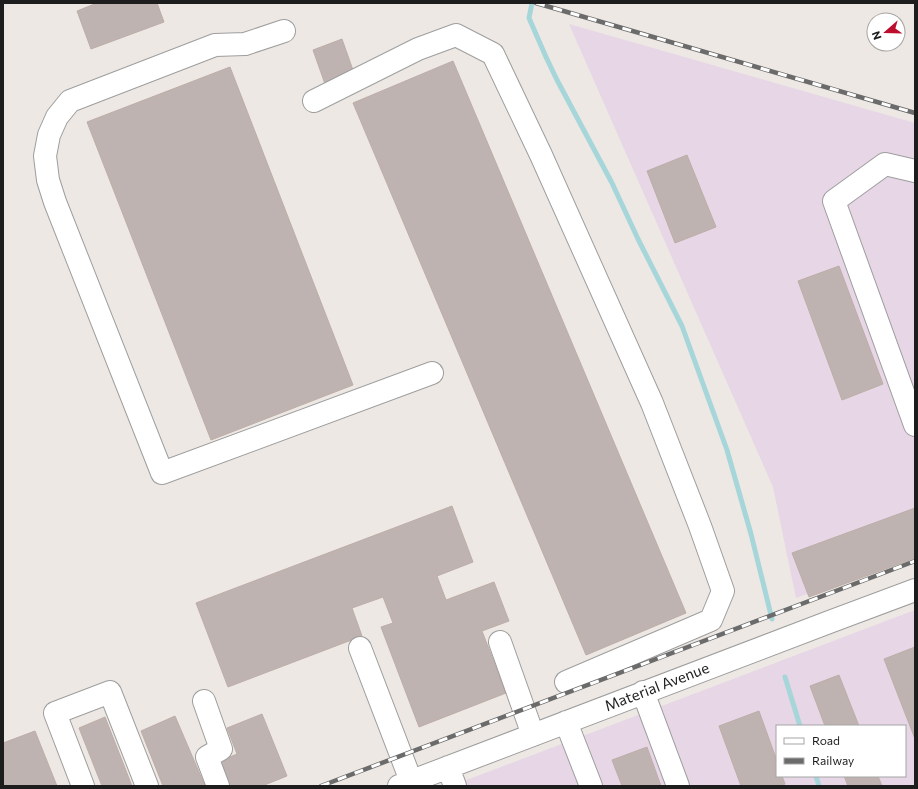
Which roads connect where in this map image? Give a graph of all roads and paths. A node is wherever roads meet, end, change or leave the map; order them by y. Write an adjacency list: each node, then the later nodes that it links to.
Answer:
1 (284, 30): 4 (street)
2 (314, 101): 9 (street)
3 (915, 171): 5 (street)
4 (432, 373)
5 (915, 425)
6 (915, 590): 10 (street, Material Avenue)
7 (500, 642): 13 (street)
8 (360, 648): 15 (street)
9 (566, 682)
10 (643, 692): 12 (street, Material Avenue); 20 (street)
11 (204, 701): 18 (street)
12 (566, 722): 13 (street, Material Avenue); 19 (street)
13 (533, 735): 14 (street, Material Avenue)
14 (451, 777): 15 (street, Material Avenue)
15 (405, 784)
16 (83, 786): 17 (street)
17 (147, 786)
18 (218, 786)
19 (591, 786)
20 (678, 786)

